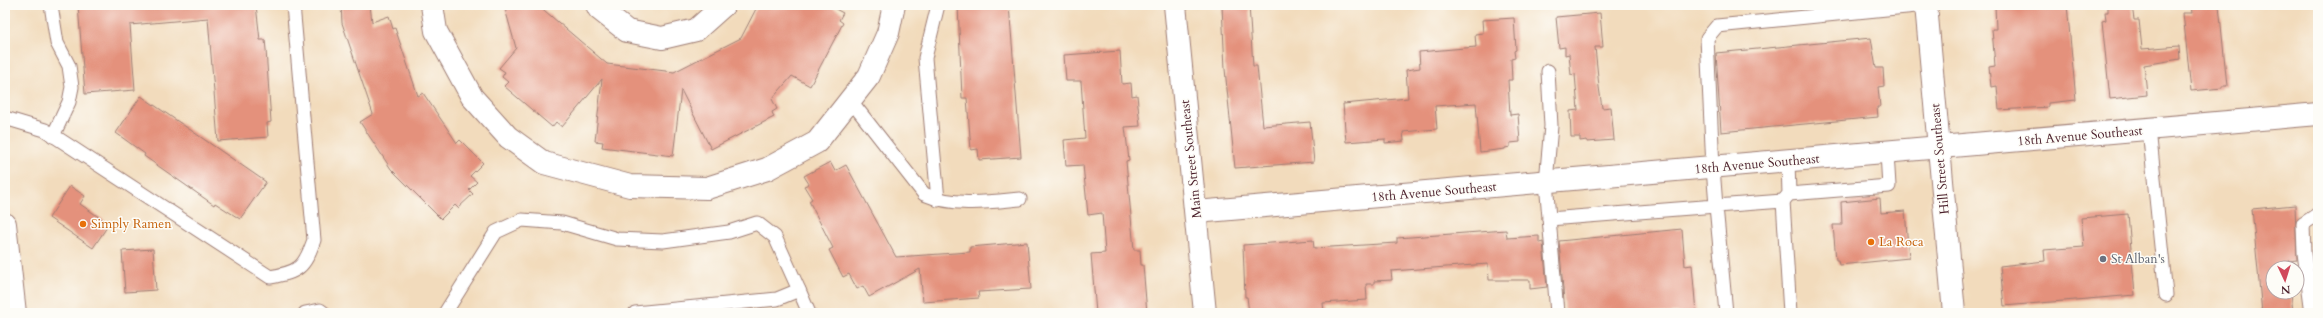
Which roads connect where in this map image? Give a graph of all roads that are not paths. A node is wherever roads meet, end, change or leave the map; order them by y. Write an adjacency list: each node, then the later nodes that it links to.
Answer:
1 (51, 5): 15 (lane)
2 (293, 5): 15 (lane)
3 (432, 5): 11 (street)
4 (597, 5): 5 (street)
5 (724, 5)
6 (894, 5): 11 (street)
7 (938, 5): 23 (lane)
8 (1175, 5): 25 (street, Main Street Southeast)
9 (1926, 5): 16 (street, Hill Street Southeast); 19 (lane)
10 (1548, 71): 20 (lane)
11 (851, 101): 23 (lane)
12 (2318, 114): 14 (street, 18th Avenue Southeast)
13 (5, 118): 15 (lane)
14 (2149, 129): 16 (street, 18th Avenue Southeast); 30 (lane)
15 (54, 136)
16 (1939, 148): 17 (street, 18th Avenue Southeast); 42 (street, Hill Street Southeast)
17 (1887, 153): 18 (street, 18th Avenue Southeast); 21 (lane)
18 (1788, 161): 19 (street, 18th Avenue Southeast); 21 (lane)
19 (1712, 168): 20 (street, 18th Avenue Southeast); 24 (lane)
20 (1546, 182): 25 (street, 18th Avenue Southeast); 27 (lane)
21 (1786, 198): 24 (lane); 41 (lane)
22 (1020, 199): 23 (lane)
23 (938, 200)
24 (1716, 206): 27 (lane); 40 (lane)
25 (1196, 212): 38 (street, Main Street Southeast)
26 (2318, 214): 43 (lane)
27 (1549, 219): 39 (lane)
28 (5, 224): 32 (street)
29 (799, 290): 31 (lane); 35 (lane); 37 (lane)
30 (2166, 295)
31 (747, 308): 36 (lane)
32 (15, 313)
33 (305, 313): 34 (lane)
34 (324, 313)
35 (445, 313)
36 (635, 313)
37 (809, 313)
38 (1205, 313)
39 (1557, 313)
40 (1726, 313)
41 (1790, 313)
42 (1954, 313)
43 (2312, 313)

